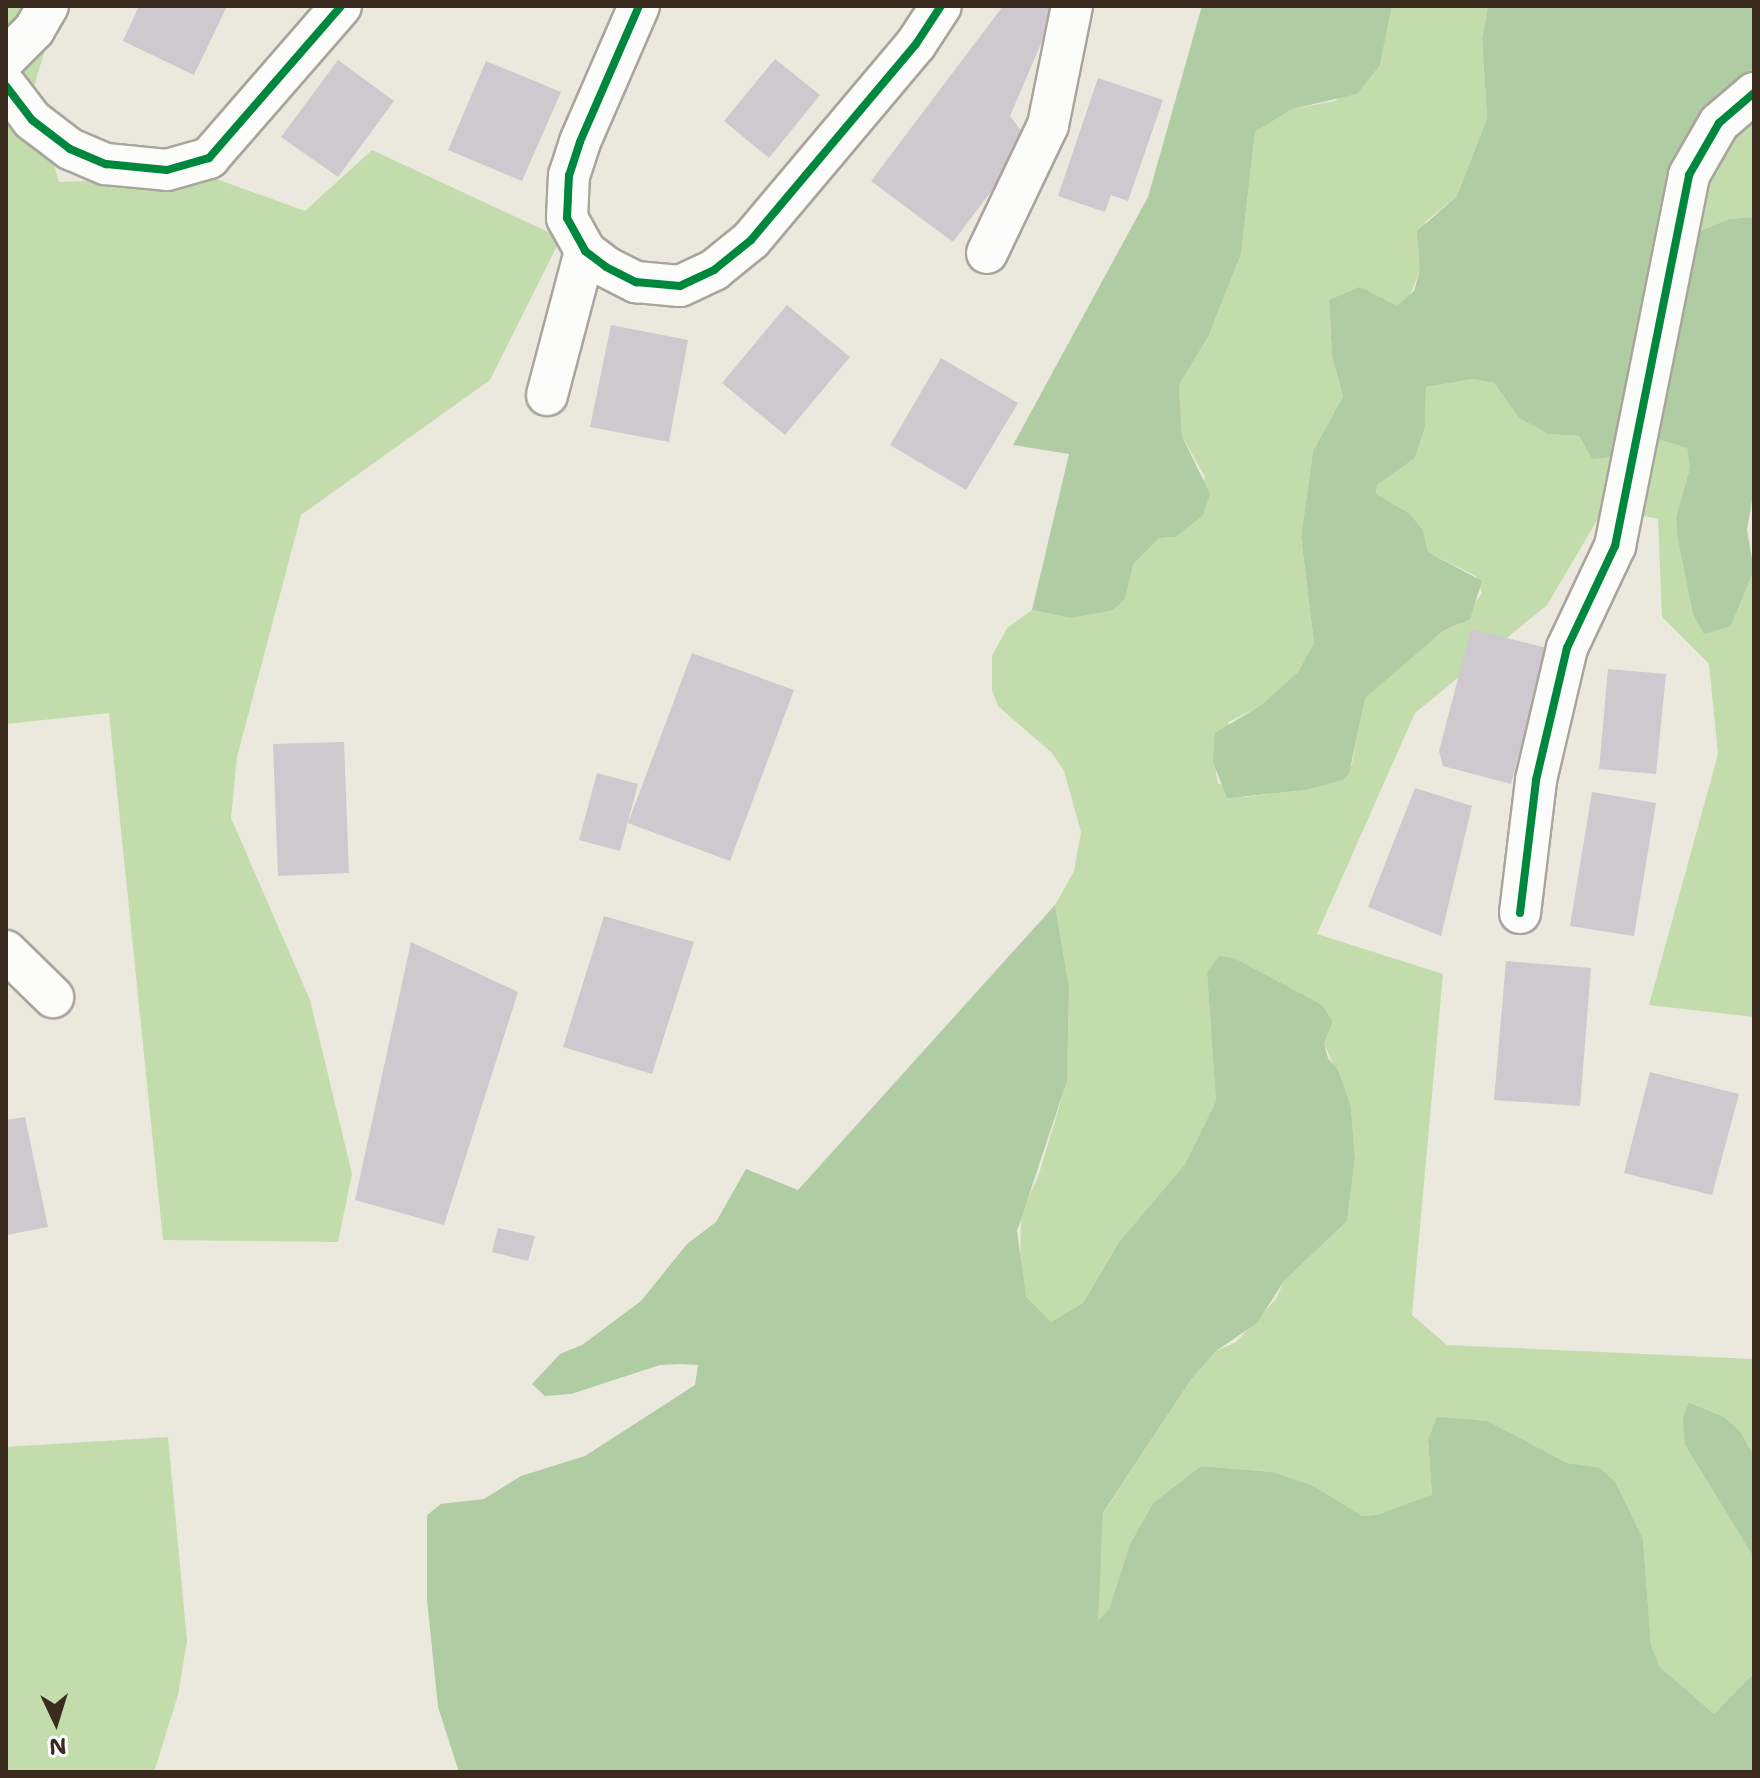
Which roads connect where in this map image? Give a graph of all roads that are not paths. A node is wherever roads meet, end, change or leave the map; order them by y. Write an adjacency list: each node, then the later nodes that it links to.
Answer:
1 (48, 6): 6 (street)
2 (341, 6): 7 (street)
3 (639, 6): 9 (street)
4 (941, 6): 9 (street)
5 (1072, 6): 10 (street)
6 (6, 58)
7 (6, 86)
8 (1754, 93): 12 (street)
9 (585, 251): 11 (street)
10 (987, 253)
11 (547, 395)
12 (1520, 913)
13 (6, 951): 14 (street)
14 (53, 997)

